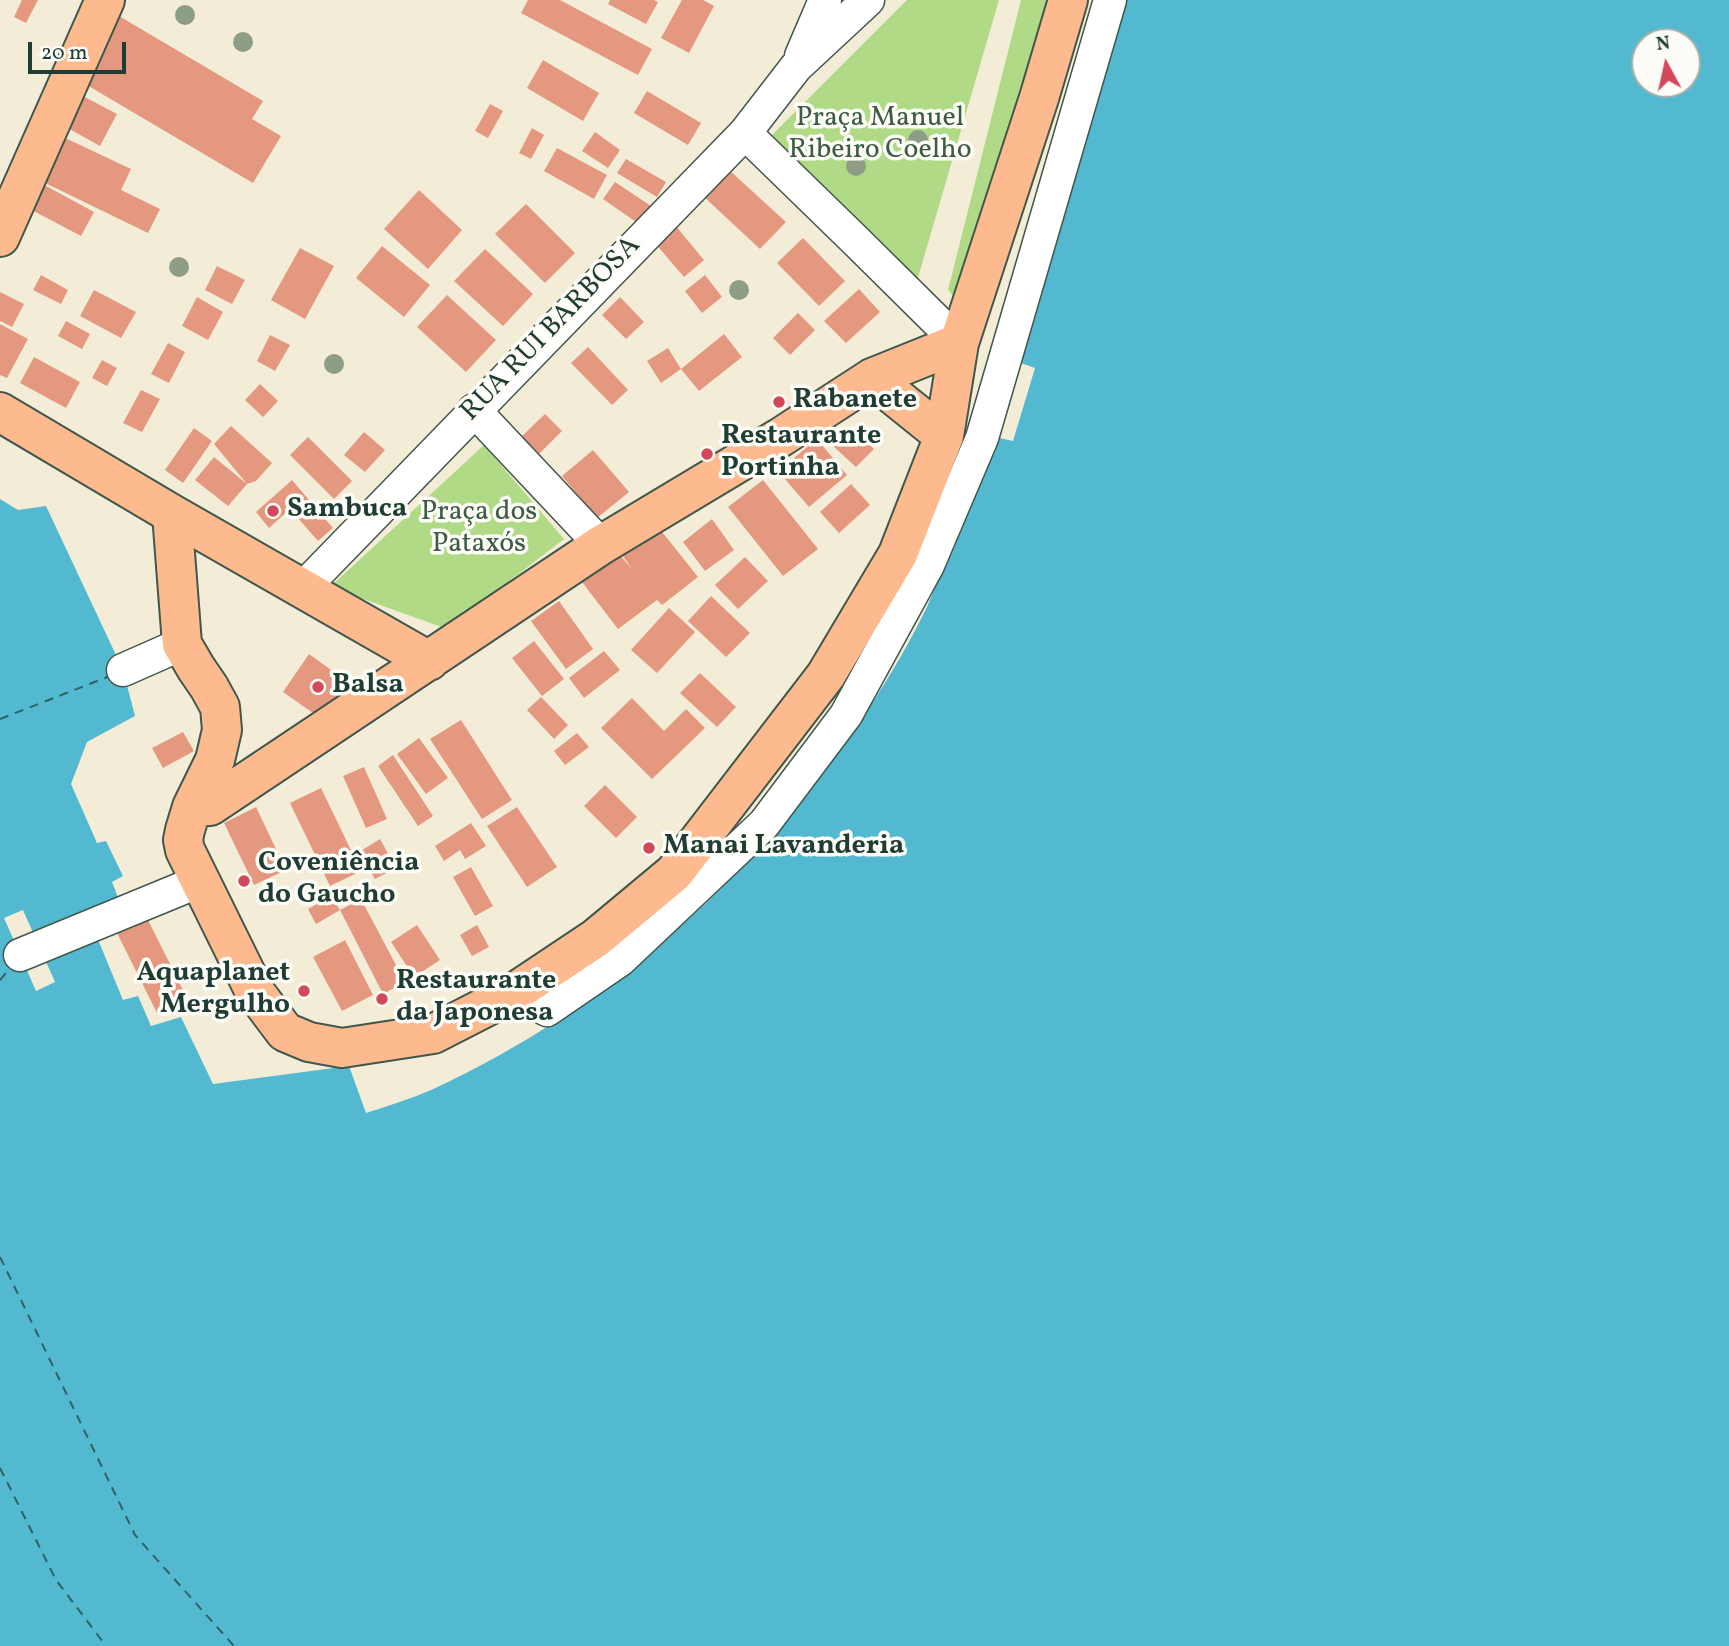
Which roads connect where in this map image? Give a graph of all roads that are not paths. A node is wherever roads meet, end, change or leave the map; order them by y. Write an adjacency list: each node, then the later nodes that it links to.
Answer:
1 (105, 0): 8 (main road)
2 (825, 0): 6 (street, RUA RUI BARBOSA)
3 (868, 0): 6 (street, RUA RUI BARBOSA)
4 (1068, 0): 9 (main road)
5 (1110, 0): 23 (street)
6 (796, 67): 7 (street, RUA RUI BARBOSA)
7 (745, 133): 9 (street); 11 (street, RUA RUI BARBOSA)
8 (0, 237)
9 (959, 343): 10 (main road); 13 (main road)
10 (872, 378): 13 (main road); 15 (main road)
11 (474, 410): 15 (street); 16 (street, RUA RUI BARBOSA)
12 (0, 412): 14 (main road)
13 (944, 436): 23 (main road)
14 (172, 514): 16 (main road); 17 (main road)
15 (601, 545): 18 (main road)
16 (302, 589): 18 (main road)
17 (182, 644): 19 (street); 20 (main road)
18 (429, 661): 20 (main road)
19 (123, 670)
20 (192, 807): 21 (main road)
21 (200, 880): 22 (street); 23 (main road)
22 (20, 955)
23 (515, 992)

